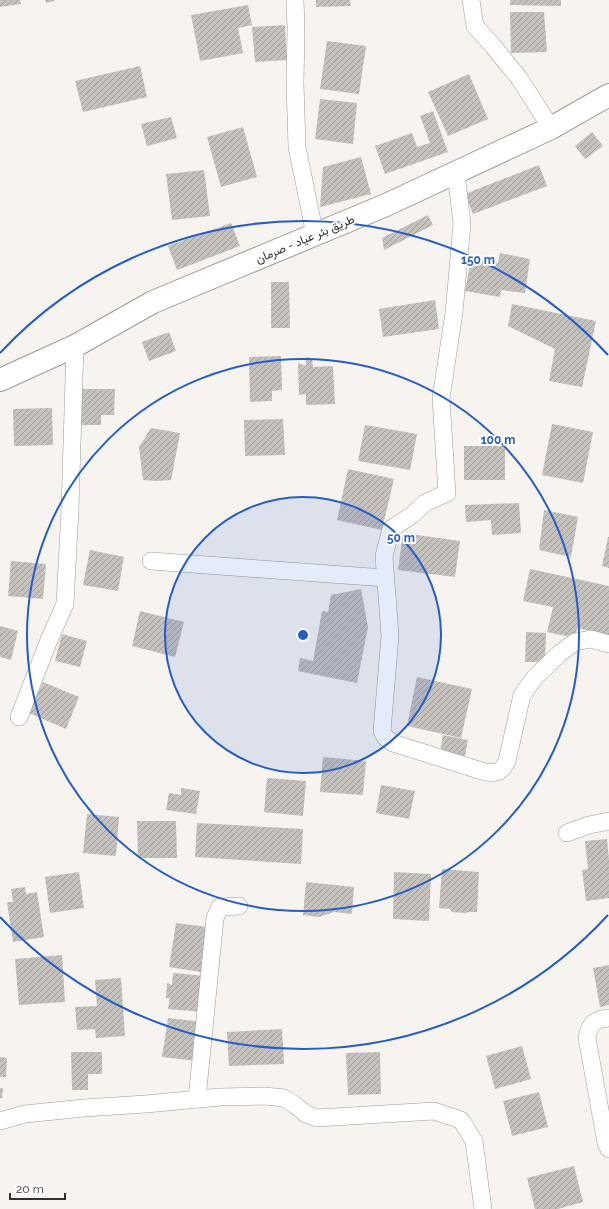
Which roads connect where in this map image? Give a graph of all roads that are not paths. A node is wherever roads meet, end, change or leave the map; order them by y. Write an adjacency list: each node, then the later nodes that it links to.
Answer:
1 (294, 0): 6 (street)
2 (471, 0): 4 (street)
3 (609, 95): 4 (highway, طريق بئر عياد - صرمان)
4 (552, 128): 5 (highway, طريق بئر عياد - صرمان)
5 (456, 173): 6 (highway, طريق بئر عياد - صرمان); 10 (street)
6 (315, 235): 7 (highway, طريق بئر عياد - صرمان)
7 (74, 346): 8 (highway, طريق بئر عياد - صرمان); 12 (street)
8 (0, 380)
9 (151, 561): 10 (street)
10 (385, 578): 11 (street)
11 (609, 644)
12 (19, 716)
13 (609, 821): 14 (street)
14 (567, 833)
15 (239, 906): 17 (street)
16 (609, 1018): 19 (street)
17 (198, 1099): 18 (street); 20 (street)
18 (0, 1121)
19 (609, 1150)
20 (483, 1209)

